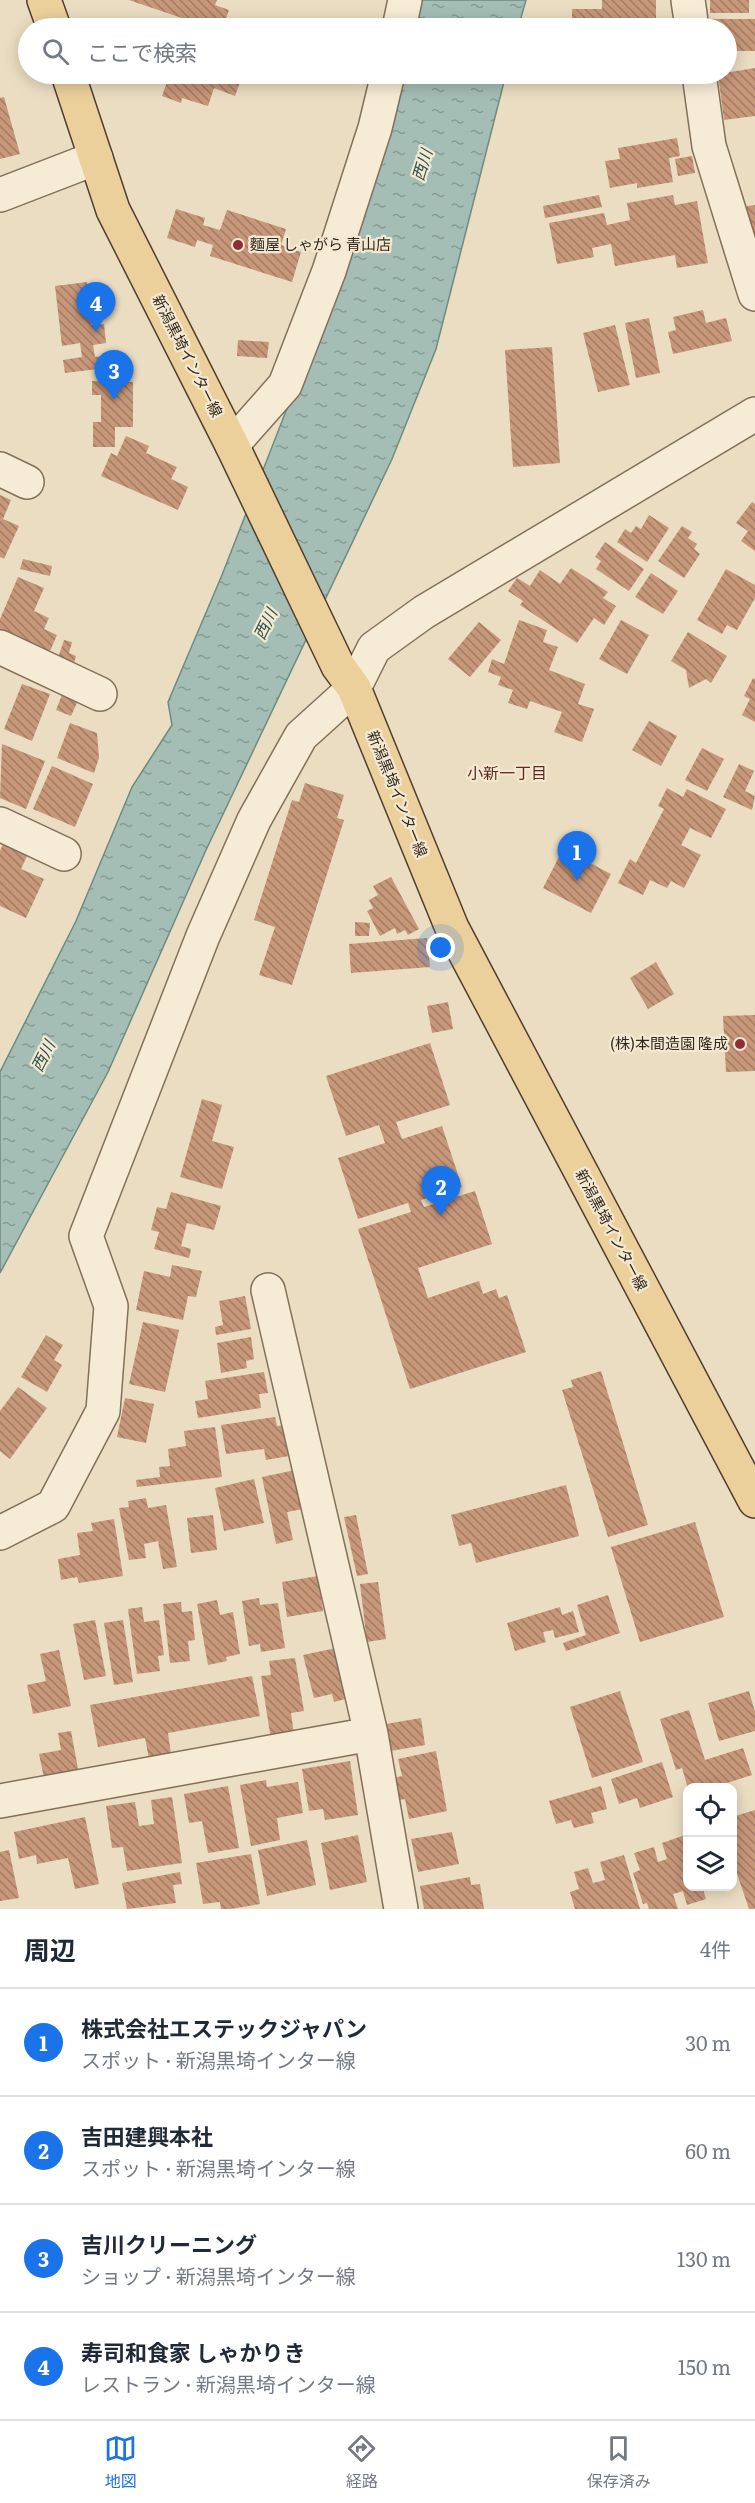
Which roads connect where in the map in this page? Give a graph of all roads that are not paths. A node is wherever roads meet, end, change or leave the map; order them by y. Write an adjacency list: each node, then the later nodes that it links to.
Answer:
1 (44, 0): 4 (main road)
2 (405, 0): 5 (street)
3 (688, 0): 6 (street)
4 (50, 18)
5 (401, 18)
6 (691, 18)
7 (71, 84): 10 (main road, 新潟黒埼インター線)
8 (386, 84): 14 (street)
9 (700, 84): 12 (street)
10 (96, 158): 11 (street); 14 (main road, 新潟黒埼インター線)
11 (0, 195)
12 (755, 294)
13 (755, 414): 16 (street)
14 (238, 458): 16 (main road, 新潟黒埼インター線)
15 (0, 647): 17 (street)
16 (346, 677): 21 (main road, 新潟黒埼インター線); 22 (street)
17 (100, 694)
18 (0, 824): 19 (street)
19 (64, 854)
20 (268, 1290): 23 (street)
21 (755, 1501)
22 (0, 1533)
23 (371, 1734): 24 (street); 25 (street)
24 (0, 1801)
25 (401, 1909)

